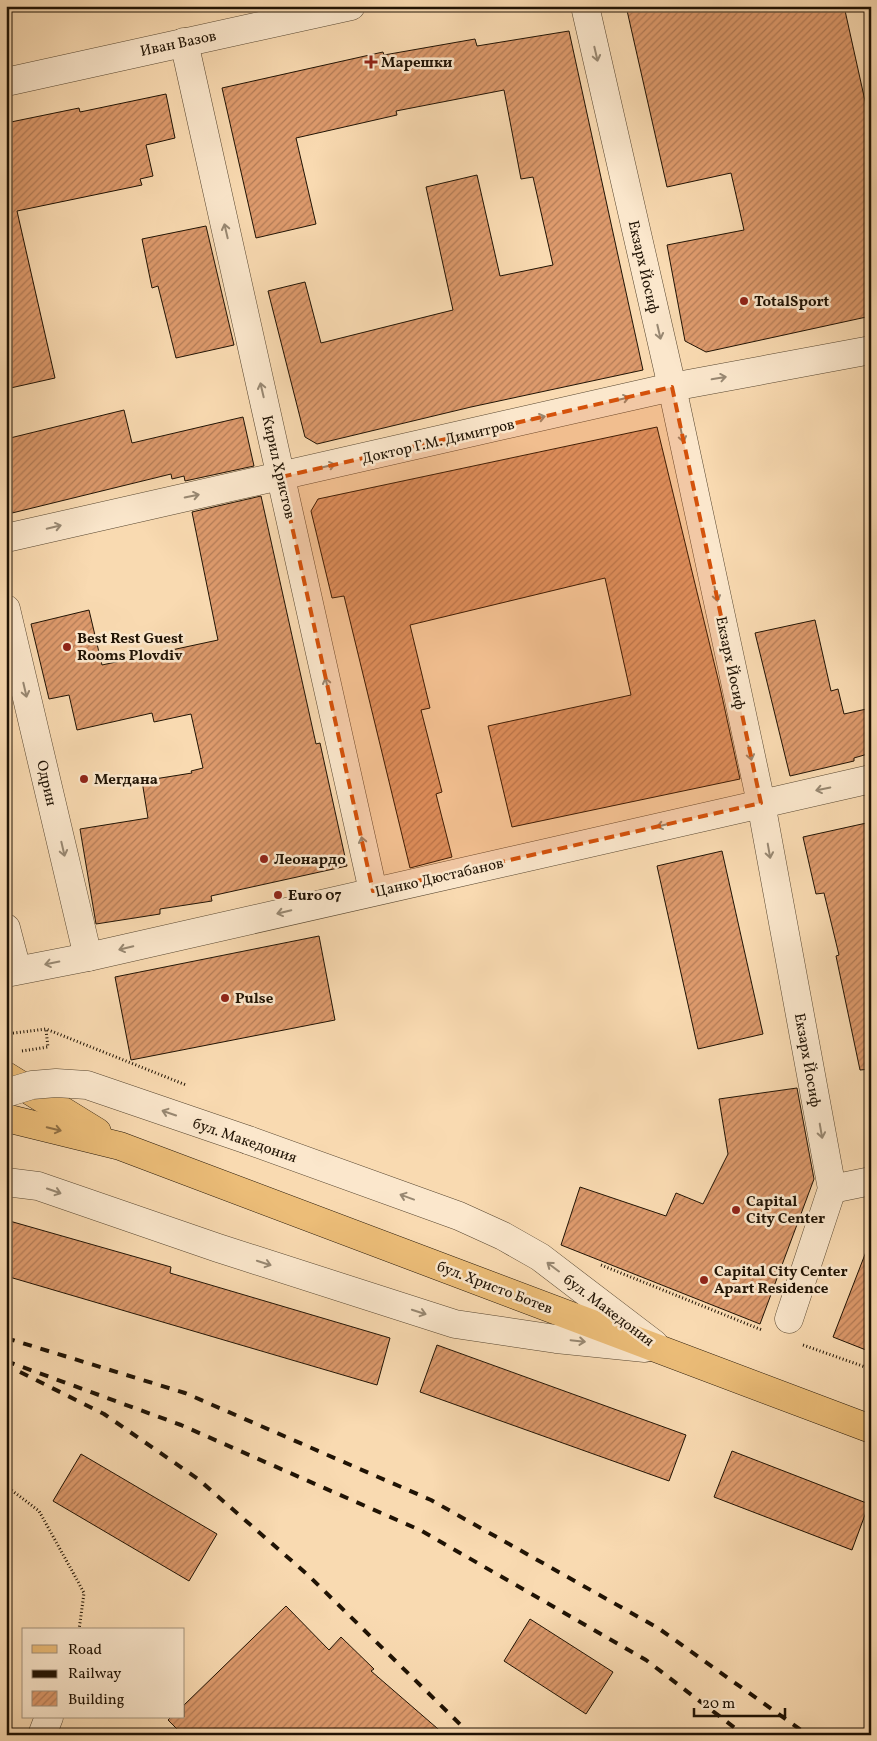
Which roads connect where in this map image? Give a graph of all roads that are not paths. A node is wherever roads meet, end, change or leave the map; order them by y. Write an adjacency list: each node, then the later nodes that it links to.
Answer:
1 (351, 6): 3 (street, Иван Вазов)
2 (585, 6): 6 (street, Екзарх Йосиф, one-way to 6)
3 (184, 42): 4 (street, Иван Вазов); 7 (street, Кирил Христов, one-way to 3)
4 (6, 82)
5 (871, 350): 6 (street, Доктор Г.М. Димитров, one-way to 5)
6 (672, 387): 7 (street, Доктор Г.М. Димитров, one-way to 6); 11 (street, Екзарх Йосиф, one-way to 11)
7 (281, 477): 8 (street, Доктор Г.М. Димитров, one-way to 7); 12 (street, Кирил Христов, one-way to 7)
8 (6, 538)
9 (6, 609): 14 (street, Одрин, one-way to 14)
10 (871, 779): 11 (street, Цанко Дюстабанов, one-way to 11)
11 (760, 803): 12 (street, Цанко Дюстабанов, one-way to 12); 22 (street, Екзарх Йосиф, one-way to 22)
12 (373, 892): 14 (street, Цанко Дюстабанов, one-way to 14)
13 (6, 928): 15 (street)
14 (88, 957): 15 (street, Цанко Дюстабанов, one-way to 15)
15 (12, 971)
16 (10, 1064): 19 (main road, бул. Христо Ботев)
17 (6, 1093): 24 (street, бул. Македония, one-way to 17, bridge)
18 (6, 1118): 19 (main road, бул. Христо Ботев, one-way to 19)
19 (120, 1146): 24 (main road, бул. Христо Ботев)
20 (871, 1181): 22 (street)
21 (6, 1182): 24 (street, бул. Македония, one-way to 24)
22 (832, 1189): 23 (street, Екзарх Йосиф)
23 (789, 1319)
24 (661, 1350): 25 (main road, бул. Христо Ботев)
25 (871, 1429)
26 (48, 1718): 27 (street)
27 (42, 1735)

